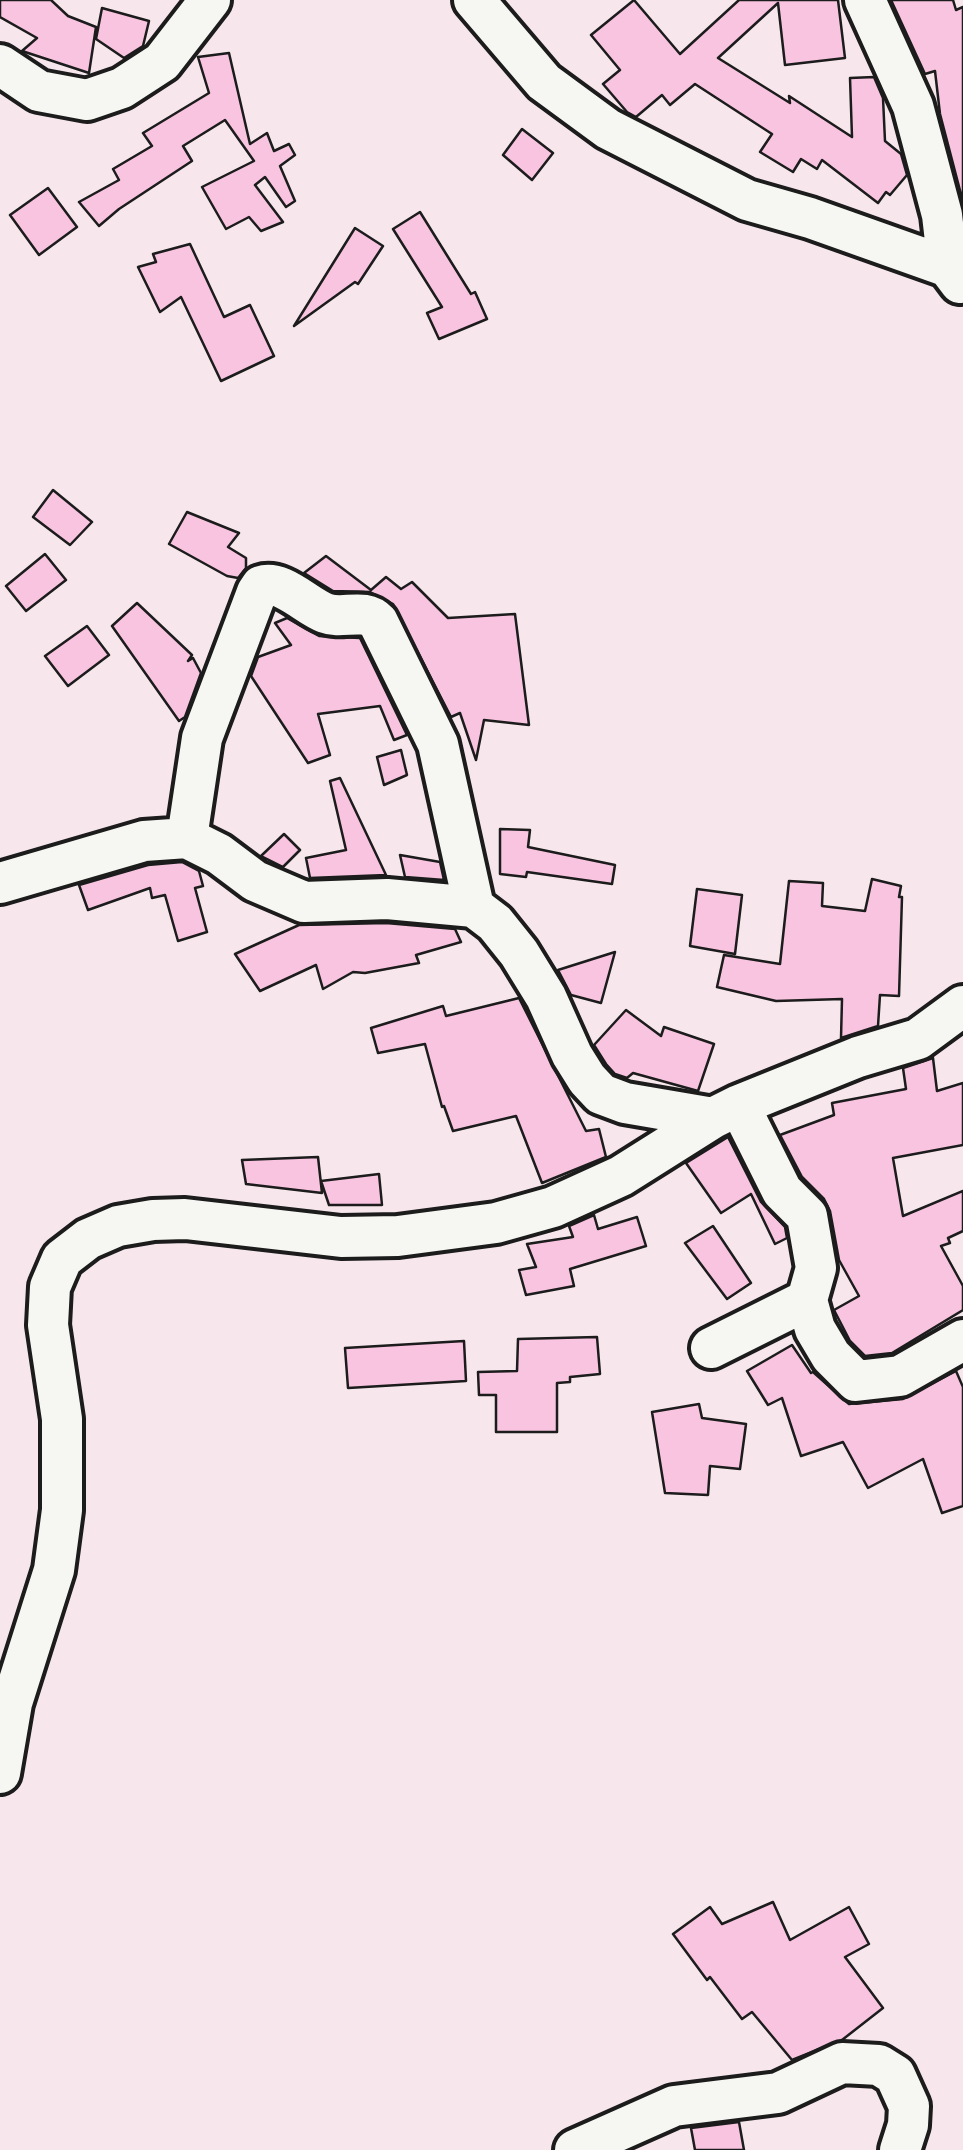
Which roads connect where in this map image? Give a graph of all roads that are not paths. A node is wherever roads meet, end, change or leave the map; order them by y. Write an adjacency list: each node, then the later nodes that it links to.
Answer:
1 (210, 0): 4 (street)
2 (474, 0): 5 (street)
3 (865, 0): 5 (street)
4 (0, 64)
5 (956, 277)
6 (186, 838): 7 (street); 8 (street); 8 (street)
7 (0, 883)
8 (474, 907): 10 (street)
9 (963, 1006): 10 (street)
10 (726, 1112): 11 (street); 14 (street)
11 (807, 1300): 12 (street); 13 (street)
12 (963, 1340)
13 (711, 1348)
14 (0, 1774)
15 (575, 2150): 16 (street)
16 (900, 2150)

